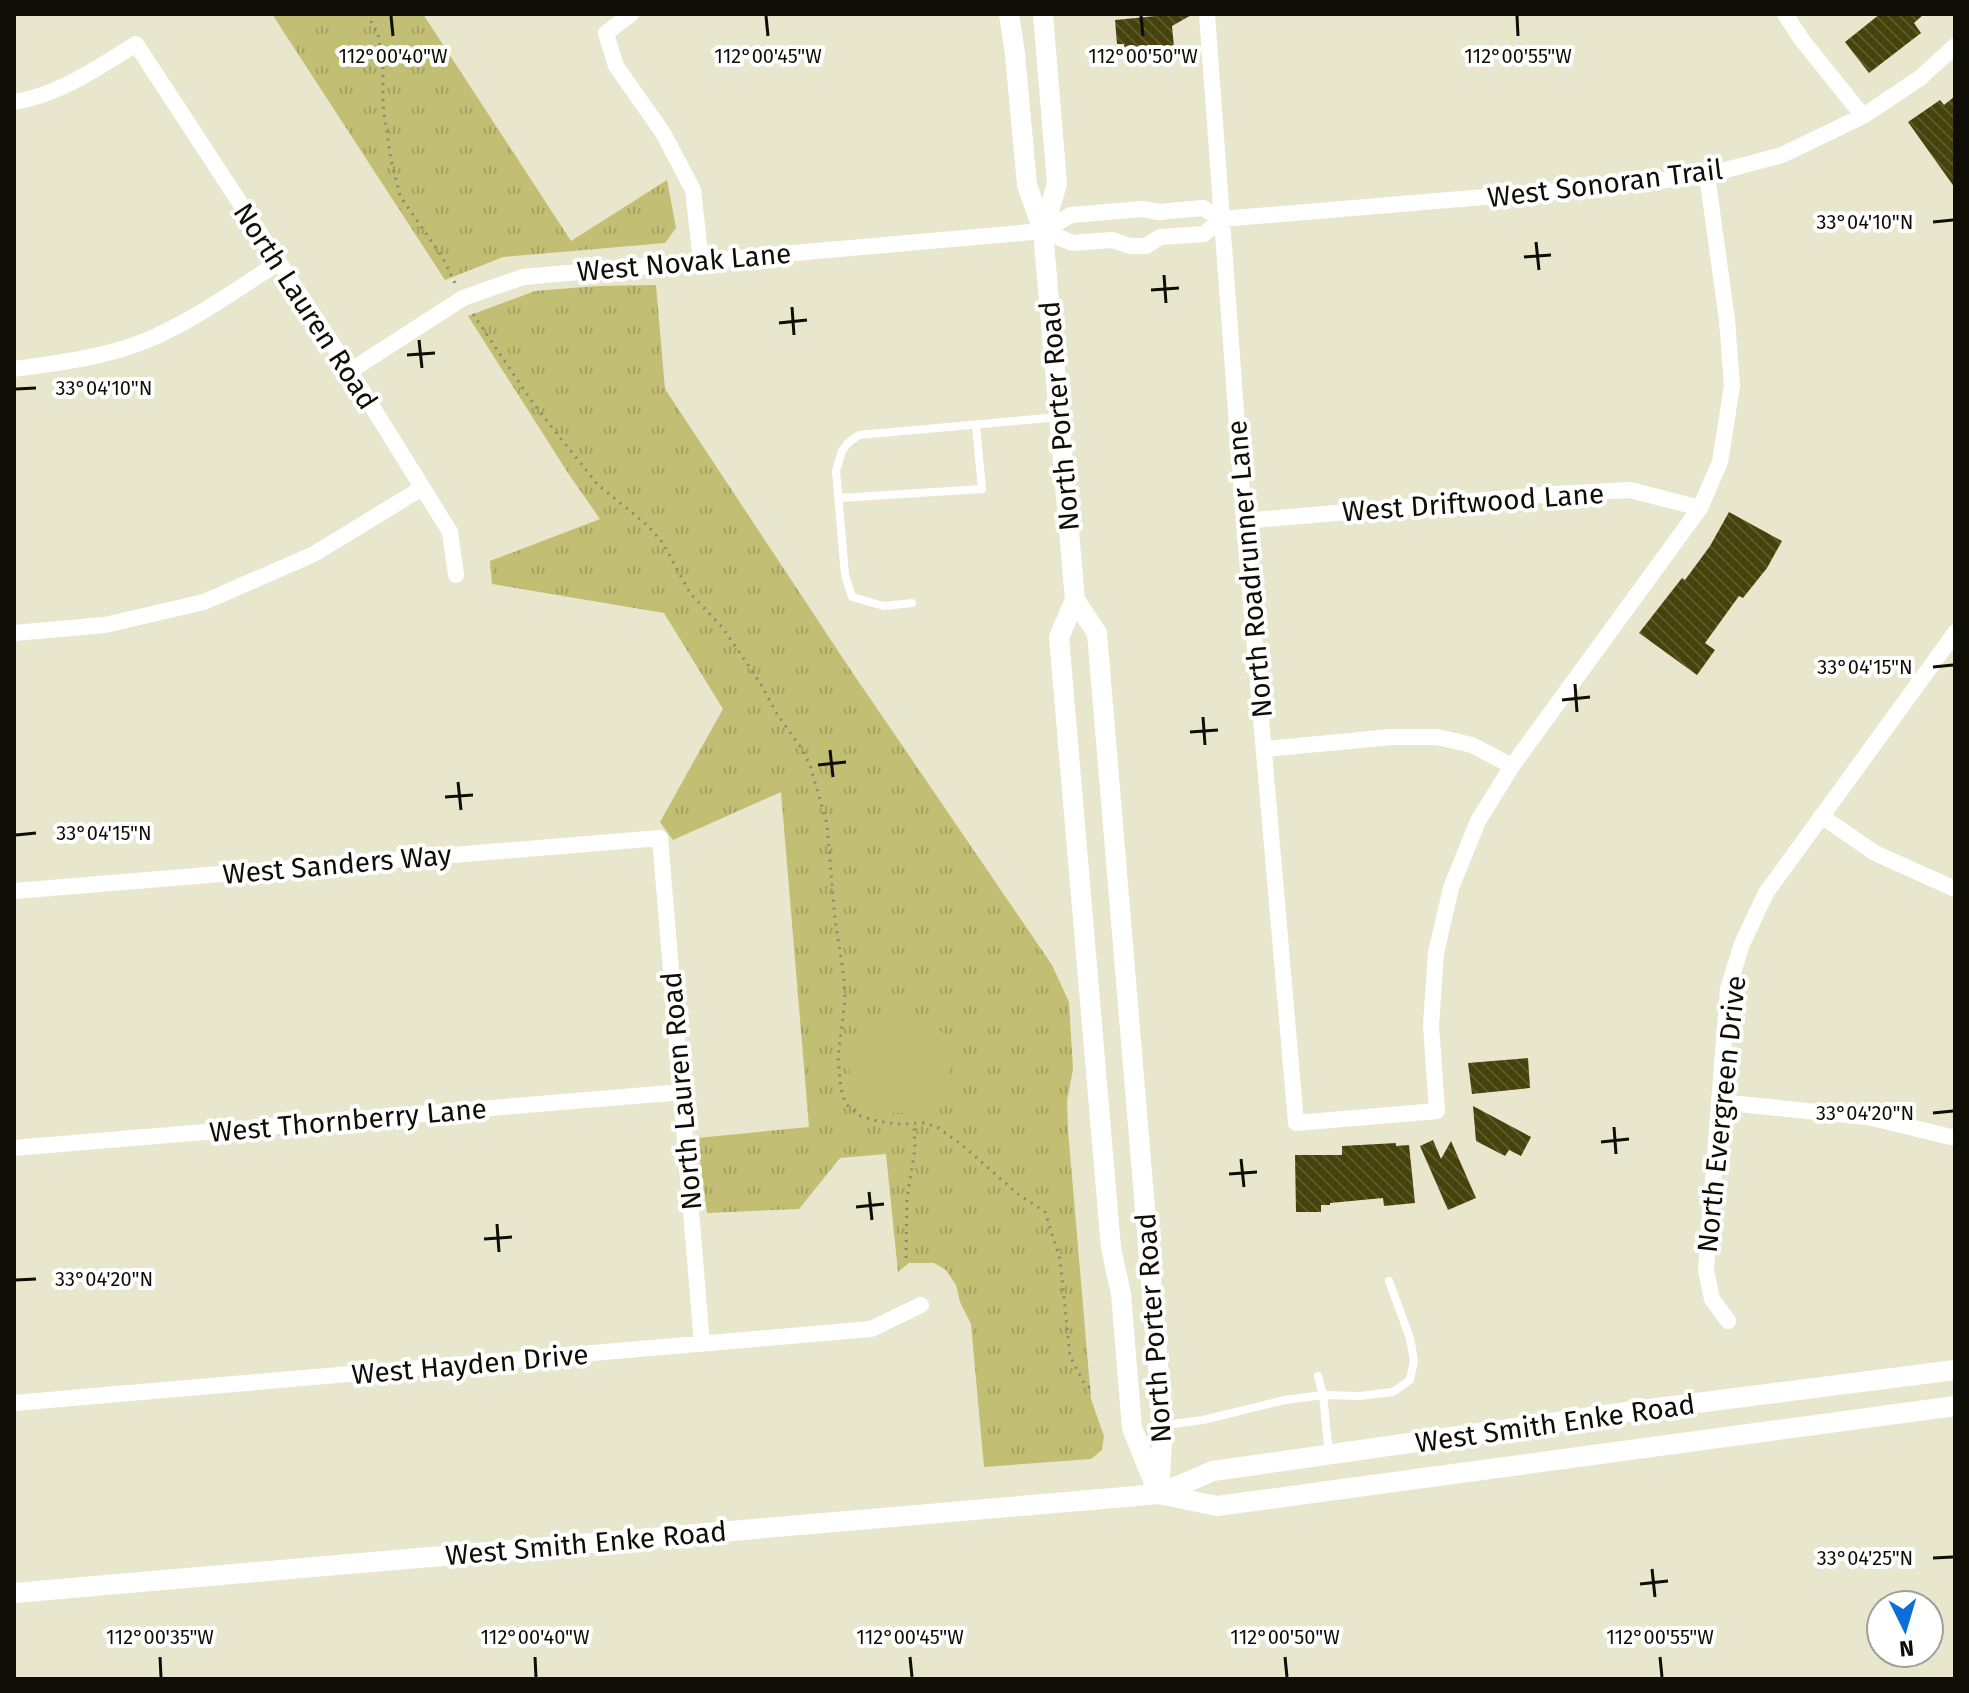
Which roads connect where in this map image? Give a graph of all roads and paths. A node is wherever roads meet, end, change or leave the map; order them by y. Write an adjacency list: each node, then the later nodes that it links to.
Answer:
1 (367, 14): 15 (path)
2 (631, 14): 13 (street)
3 (1009, 14): 12 (street, North Porter Road)
4 (1043, 14): 12 (street, North Porter Road)
5 (1207, 14): 11 (street, North Roadrunner Lane)
6 (1785, 14): 9 (street)
7 (1955, 46): 9 (street, West Sonoran Trail)
8 (14, 102): 14 (street, North Lauren Road)
9 (1863, 116): 10 (street, West Sonoran Trail)
10 (1707, 175): 11 (street, West Sonoran Trail); 22 (street)
11 (1221, 219): 12 (street, West Sonoran Trail); 12 (street, West Sonoran Trail); 23 (street, North Roadrunner Lane)
12 (1043, 231): 13 (street, West Novak Lane); 18 (street, North Porter Road)
13 (701, 261): 15 (street, West Novak Lane)
14 (278, 263): 16 (street); 17 (street, North Lauren Road)
15 (463, 298): 17 (street, West Novak Lane); 37 (path)
16 (14, 369)
17 (350, 371): 20 (street, North Lauren Road)
18 (1059, 417): 19 (lane); 25 (street, North Porter Road)
19 (976, 425): 21 (lane); 21 (lane)
20 (422, 488): 24 (street, North Lauren Road); 27 (street)
21 (839, 498): 26 (lane)
22 (1700, 508): 23 (street, West Driftwood Lane); 30 (street)
23 (1244, 521): 29 (street, North Roadrunner Lane)
24 (456, 575)
25 (1075, 600): 51 (street, North Porter Road); 53 (street, North Porter Road)
26 (912, 603)
27 (14, 633)
28 (1955, 633): 31 (street, North Evergreen Drive)
29 (1265, 749): 30 (street); 30 (street, North Roadrunner Lane)
30 (1512, 766)
31 (1821, 816): 33 (street); 36 (street, North Evergreen Drive)
32 (660, 838): 34 (street, West Sanders Way); 35 (street, North Lauren Road)
33 (1955, 889)
34 (14, 891)
35 (682, 1092): 39 (street, West Thornberry Lane); 44 (street, North Lauren Road)
36 (1719, 1102): 38 (street); 43 (street, North Evergreen Drive)
37 (914, 1124): 40 (path); 47 (path)
38 (1955, 1138)
39 (14, 1148)
40 (906, 1258)
41 (1389, 1281): 48 (lane)
42 (921, 1305): 44 (street, West Hayden Drive)
43 (1728, 1321)
44 (702, 1344): 49 (street, West Hayden Drive)
45 (1955, 1370): 52 (street, West Smith Enke Road)
46 (1318, 1376): 48 (lane)
47 (1095, 1390)
48 (1323, 1395): 51 (lane); 52 (lane)
49 (14, 1403)
50 (1955, 1406): 53 (street, West Smith Enke Road)
51 (1163, 1425): 53 (street, North Porter Road)
52 (1329, 1455): 53 (street, West Smith Enke Road)
53 (1159, 1494): 54 (street, West Smith Enke Road)
54 (14, 1593)

